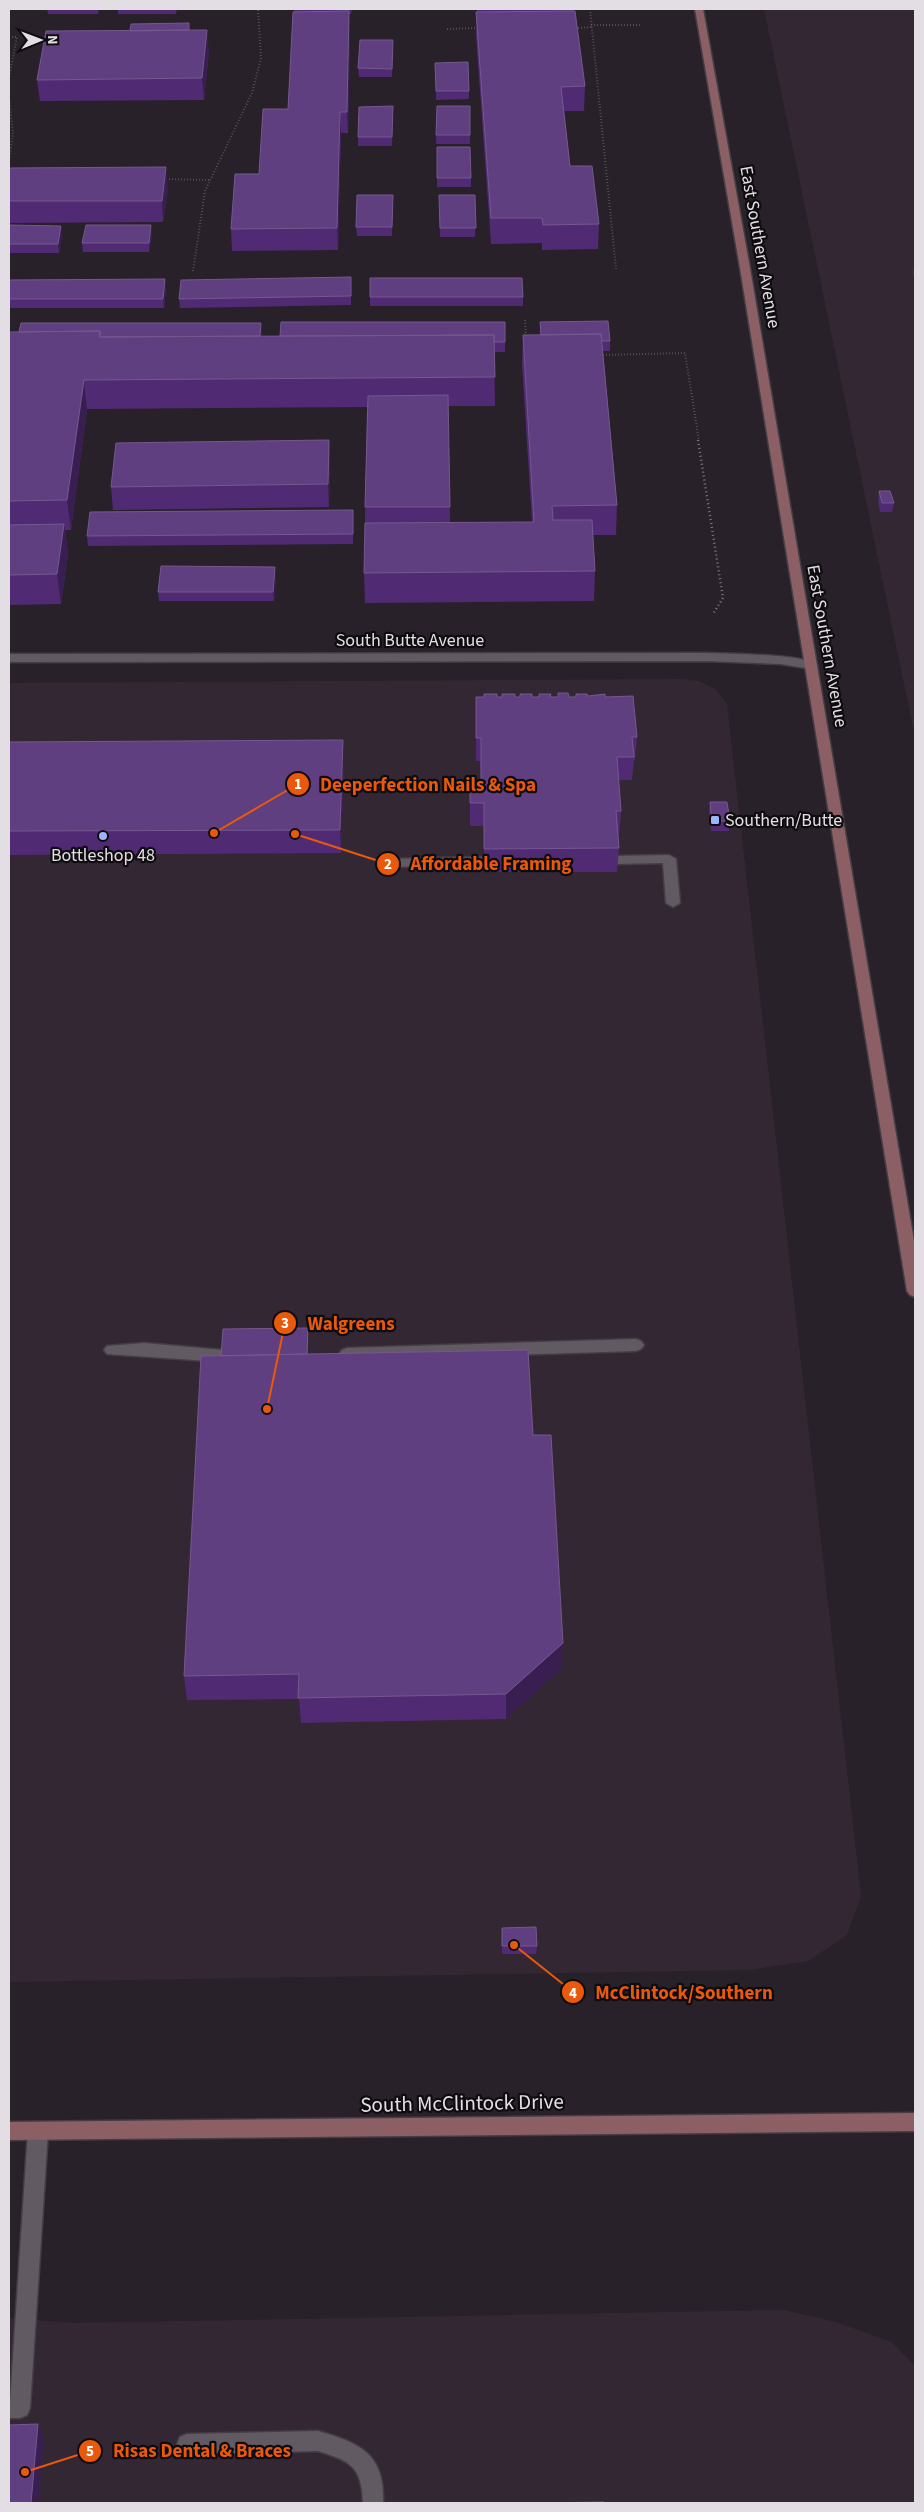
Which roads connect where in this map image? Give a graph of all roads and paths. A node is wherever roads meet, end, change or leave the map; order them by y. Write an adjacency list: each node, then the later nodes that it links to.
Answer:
1 (258, 9): 14 (path)
2 (590, 9): 5 (path)
3 (698, 9): 22 (main road, East Southern Avenue)
4 (641, 25): 5 (path)
5 (591, 26): 7 (path); 15 (path)
6 (485, 28): 8 (path)
7 (572, 28)
8 (447, 29)
9 (9, 37): 10 (path)
10 (9, 78)
11 (9, 97): 12 (path)
12 (9, 161)
13 (161, 179): 14 (path)
14 (210, 180): 16 (path)
15 (616, 269)
16 (193, 270)
17 (524, 320): 18 (path)
18 (526, 338)
19 (596, 355): 20 (path)
20 (713, 614)
21 (9, 658): 22 (street, South Butte Avenue)
22 (811, 665): 27 (main road, East Southern Avenue)
23 (616, 860): 26 (street)
24 (484, 861): 25 (street)
25 (390, 863)
26 (673, 903)
27 (915, 1290)
28 (636, 1344): 30 (street)
29 (112, 1350): 31 (street)
30 (328, 1354)
31 (223, 1356)
32 (915, 2122): 34 (main road, South McClintock Drive)
33 (9, 2131): 34 (main road, South McClintock Drive)
34 (38, 2131): 35 (street)
35 (9, 2408)
36 (187, 2444): 37 (street)
37 (373, 2503)

